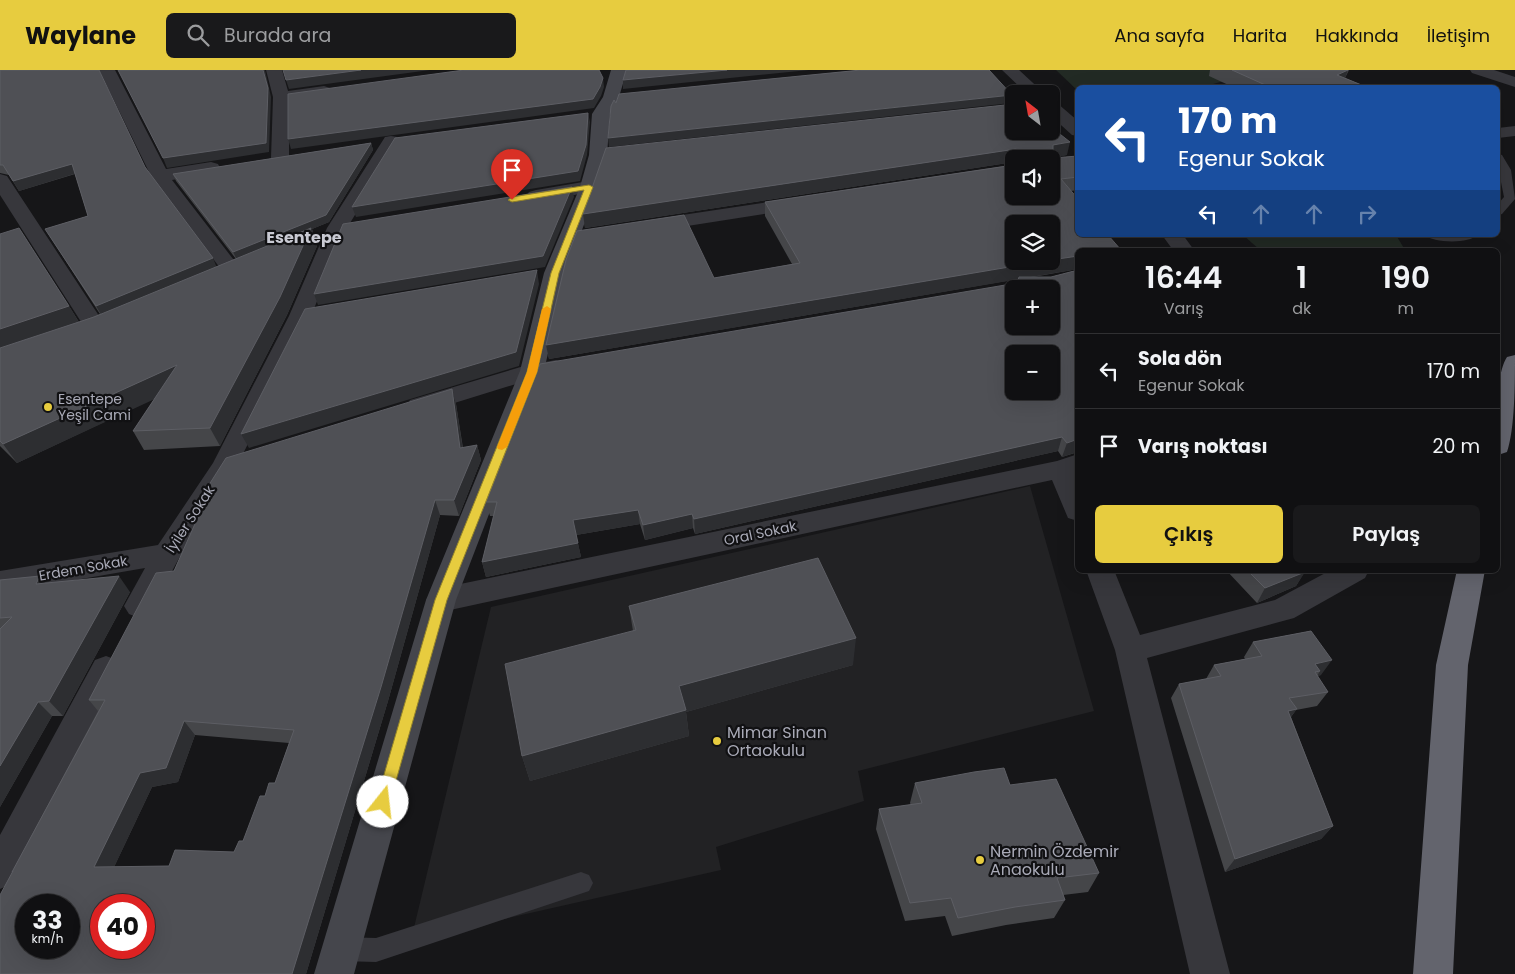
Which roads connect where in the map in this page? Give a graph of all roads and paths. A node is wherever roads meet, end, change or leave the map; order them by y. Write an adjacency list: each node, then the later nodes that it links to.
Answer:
1 (107, 70): 20 (street)
2 (274, 70): 9 (street)
3 (619, 70): 22 (street)
4 (1010, 70): 7 (street)
5 (1478, 70): 6 (street)
6 (1515, 82)
7 (1027, 85)
8 (338, 90): 9 (street)
9 (281, 97): 16 (street)
10 (1060, 115): 11 (street)
11 (1075, 128)
12 (1515, 132): 13 (street)
13 (1500, 133)
14 (391, 141): 27 (street, İyiler Sokak)
15 (298, 155): 16 (street)
16 (280, 158): 17 (street)
17 (261, 160)
18 (1500, 161): 25 (lane)
19 (224, 166): 20 (street)
20 (160, 176): 34 (street)
21 (0, 180): 35 (street)
22 (589, 187): 23 (street); 38 (street)
23 (521, 198)
24 (816, 201): 28 (street)
25 (1500, 209)
26 (366, 223): 27 (street)
27 (337, 228): 32 (street); 42 (street, İyiler Sokak)
28 (629, 229)
29 (1174, 237): 33 (street)
30 (1451, 237): 31 (lane)
31 (1464, 237)
32 (311, 239)
33 (1182, 248)
34 (232, 272)
35 (97, 327)
36 (1515, 362): 40 (highway)
37 (580, 363): 38 (street)
38 (532, 372): 39 (street); 50 (street)
39 (401, 412)
40 (1500, 436)
41 (252, 458): 42 (street)
42 (224, 466): 45 (street, İyiler Sokak)
43 (1070, 466): 44 (street); 50 (street, Oral Sokak)
44 (1075, 494)
45 (167, 554): 49 (street, Erdem Sokak); 51 (street, İyiler Sokak)
46 (1101, 573): 52 (street)
47 (1350, 573): 52 (street)
48 (1471, 573): 58 (highway)
49 (0, 582)
50 (441, 600): 56 (street)
51 (130, 624)
52 (1130, 650): 57 (street)
53 (116, 651): 54 (street)
54 (0, 871)
55 (581, 883): 56 (lane)
56 (338, 961)
57 (1207, 973)
58 (1433, 974)

